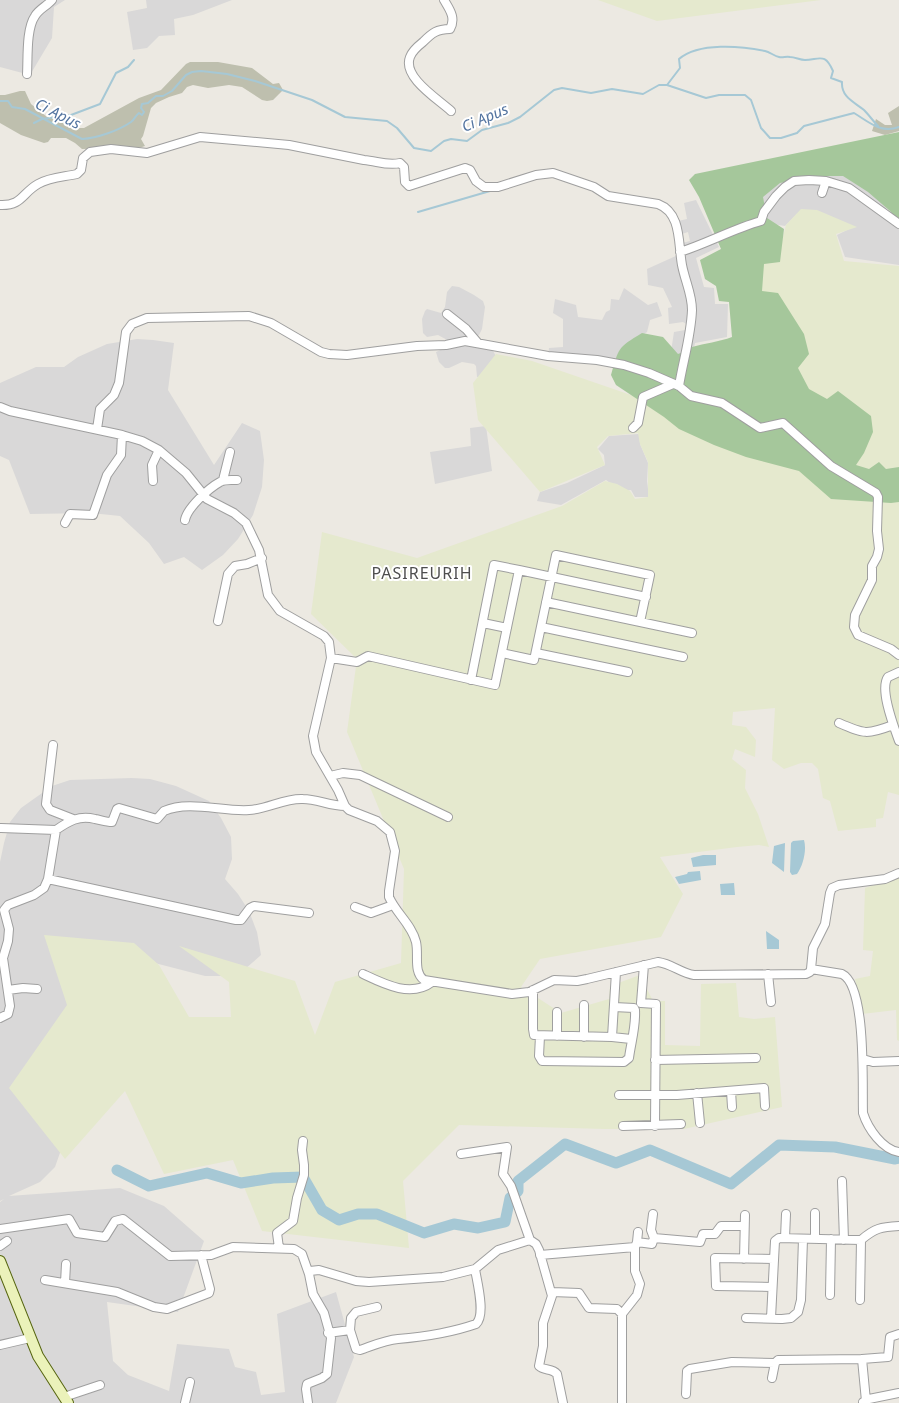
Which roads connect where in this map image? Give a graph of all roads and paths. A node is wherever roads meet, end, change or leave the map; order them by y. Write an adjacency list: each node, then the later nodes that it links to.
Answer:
1 (52, 0): 3 (street)
2 (444, 0): 4 (street)
3 (26, 74)
4 (451, 110)
5 (826, 182): 6 (street); 8 (street); 9 (street)
6 (822, 193)
7 (0, 205): 9 (street)
8 (899, 224)
9 (680, 252): 12 (street)
10 (447, 314): 11 (street)
11 (478, 343): 12 (street); 15 (street)
12 (676, 385): 14 (street); 38 (street)
13 (0, 407): 15 (street)
14 (633, 428)
15 (97, 429): 16 (street)
16 (122, 435): 17 (street); 24 (street)
17 (159, 450): 19 (street); 22 (street)
18 (230, 452): 20 (street)
19 (153, 480)
20 (222, 480): 21 (street); 22 (street)
21 (237, 480)
22 (204, 494): 23 (street); 25 (street)
23 (185, 520)
24 (65, 523)
25 (262, 558): 30 (street); 40 (street)
26 (519, 570): 27 (street); 32 (street); 34 (street)
27 (551, 577): 28 (street); 28 (street); 29 (street)
28 (646, 597): 31 (street)
29 (546, 602): 31 (street); 33 (street)
30 (218, 621)
31 (640, 622): 35 (street)
32 (483, 623): 34 (street); 43 (street)
33 (541, 627): 37 (street); 39 (street)
34 (507, 628): 36 (street)
35 (692, 633)
36 (502, 653): 37 (street); 43 (street)
37 (536, 653): 41 (street)
38 (899, 655)
39 (683, 657)
40 (331, 658): 43 (street); 48 (street)
41 (628, 672)
42 (899, 672): 45 (street)
43 (471, 680)
44 (839, 723): 45 (street)
45 (893, 725): 46 (street)
46 (899, 740)
47 (54, 745): 51 (street)
48 (330, 776): 49 (street); 50 (street)
49 (345, 806): 51 (street); 56 (street)
50 (448, 818)
51 (73, 819): 53 (street)
52 (1, 828): 53 (street)
53 (56, 830): 55 (street)
54 (899, 873): 60 (street)
55 (48, 879): 58 (street); 66 (street)
56 (393, 905): 57 (street); 64 (street)
57 (355, 906)
58 (309, 913)
59 (644, 966): 61 (street); 63 (street); 80 (street)
60 (811, 970): 63 (street); 79 (street)
61 (616, 972): 67 (street); 70 (street)
62 (363, 974): 64 (street)
63 (768, 974): 68 (street)
64 (432, 982): 67 (street)
65 (37, 989): 66 (street)
66 (8, 990): 72 (street)
67 (533, 990): 73 (street)
68 (771, 1002)
69 (584, 1005): 75 (street)
70 (614, 1007): 76 (street); 77 (street)
71 (557, 1012): 74 (street)
72 (0, 1018)
73 (540, 1036): 74 (street); 77 (street)
74 (557, 1036): 75 (street)
75 (584, 1037): 76 (street)
76 (612, 1037): 77 (street)
77 (631, 1039)
78 (756, 1058): 80 (street)
79 (863, 1059): 81 (street); 93 (street)
80 (655, 1060): 85 (street)
81 (899, 1061)
82 (731, 1091): 83 (street); 86 (street); 87 (street)
83 (697, 1093): 85 (street); 88 (street)
84 (619, 1095): 85 (street)
85 (654, 1095): 91 (street)
86 (732, 1106)
87 (765, 1106)
88 (700, 1123)
89 (681, 1124): 91 (street)
90 (623, 1126): 91 (street)
91 (655, 1126)
92 (303, 1140): 113 (street)
93 (899, 1152)
94 (461, 1154): 108 (street)
95 (842, 1181): 110 (street)
96 (815, 1213): 107 (street)
97 (653, 1214): 104 (street)
98 (786, 1214): 105 (street)
99 (744, 1215): 100 (street)
100 (744, 1226): 104 (street); 116 (street)
101 (899, 1226): 111 (street)
102 (0, 1229): 114 (street)
103 (638, 1232): 112 (street)
104 (654, 1238): 112 (street)
105 (786, 1238): 106 (street); 117 (street)
106 (802, 1239): 107 (street); 131 (street)
107 (815, 1239): 109 (street)
108 (530, 1240): 115 (street); 120 (street)
109 (831, 1240): 110 (street); 126 (street)
110 (844, 1240): 111 (street)
111 (861, 1240): 127 (street)
112 (636, 1244): 115 (street); 129 (street)
113 (279, 1248): 114 (street); 121 (street)
114 (201, 1255): 123 (street)
115 (540, 1255): 125 (street)
116 (744, 1259): 117 (street); 124 (street)
117 (774, 1259): 124 (street)
118 (0, 1261): 135 (main road)
119 (66, 1264): 123 (street)
120 (475, 1269): 121 (street); 132 (street)
121 (309, 1274): 133 (street)
122 (45, 1280): 123 (street)
123 (65, 1283)
124 (772, 1287): 131 (street)
125 (552, 1292): 129 (street); 148 (street)
126 (830, 1295)
127 (860, 1300)
128 (377, 1307): 132 (street)
129 (622, 1314): 149 (street)
130 (746, 1318): 131 (street)
131 (771, 1318)
132 (350, 1330): 133 (street)
133 (328, 1332): 147 (street)
134 (899, 1334): 137 (street)
135 (30, 1338): 136 (street); 144 (main road)
136 (0, 1345)
137 (862, 1359): 138 (street); 145 (street)
138 (776, 1363): 139 (street); 143 (street)
139 (772, 1378)
140 (190, 1382): 146 (street)
141 (100, 1385): 144 (street)
142 (899, 1393): 145 (street)
143 (686, 1394)
144 (66, 1400)
145 (864, 1402)
146 (184, 1403)
147 (308, 1403)
148 (563, 1403)
149 (622, 1403)

